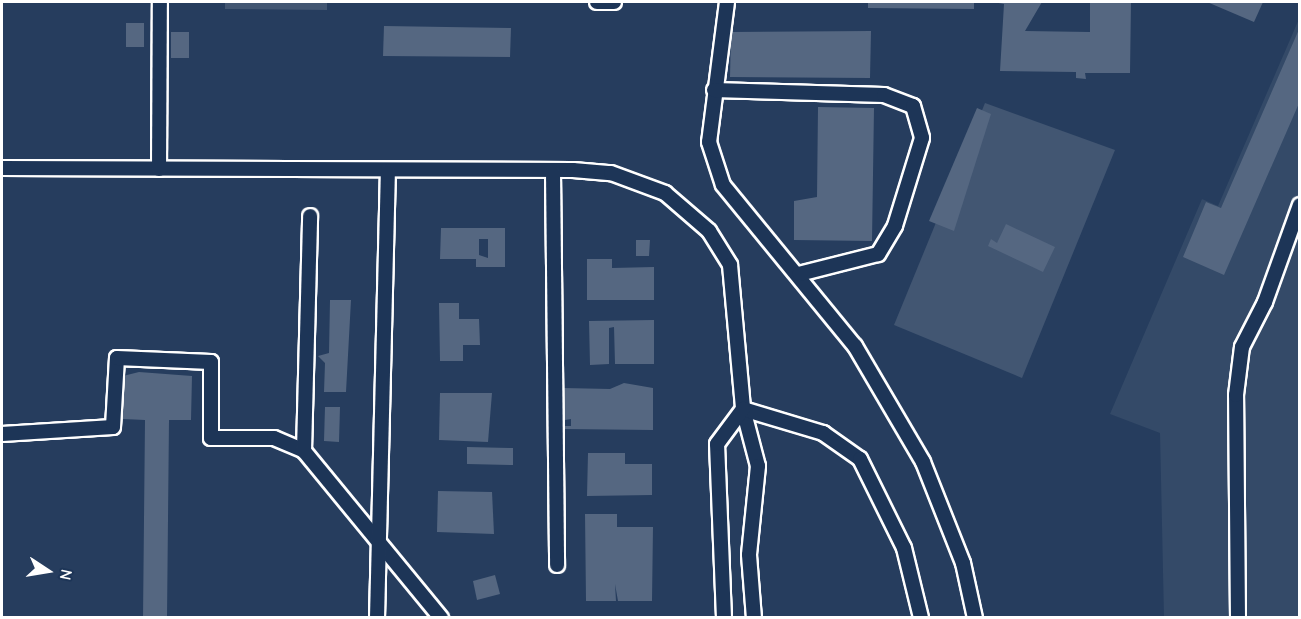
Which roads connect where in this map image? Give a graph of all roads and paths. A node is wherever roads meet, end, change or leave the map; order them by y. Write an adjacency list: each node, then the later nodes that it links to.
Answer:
1 (160, 2): 7 (lane)
2 (597, 2): 3 (lane)
3 (614, 2)
4 (727, 2): 5 (lane)
5 (714, 90): 12 (lane); 12 (lane)
6 (2, 168): 7 (lane)
7 (159, 169): 8 (lane)
8 (388, 171): 9 (lane); 16 (lane)
9 (553, 172): 13 (lane); 17 (lane)
10 (1299, 205): 24 (lane)
11 (310, 216): 15 (lane)
12 (799, 274): 23 (lane)
13 (743, 409): 20 (lane); 21 (lane); 22 (lane)
14 (2, 434): 15 (lane)
15 (304, 451): 16 (lane)
16 (377, 536): 18 (lane); 19 (lane)
17 (557, 565)
18 (377, 618)
19 (441, 618)
20 (724, 618)
21 (754, 618)
22 (921, 618)
23 (975, 618)
24 (1238, 618)

